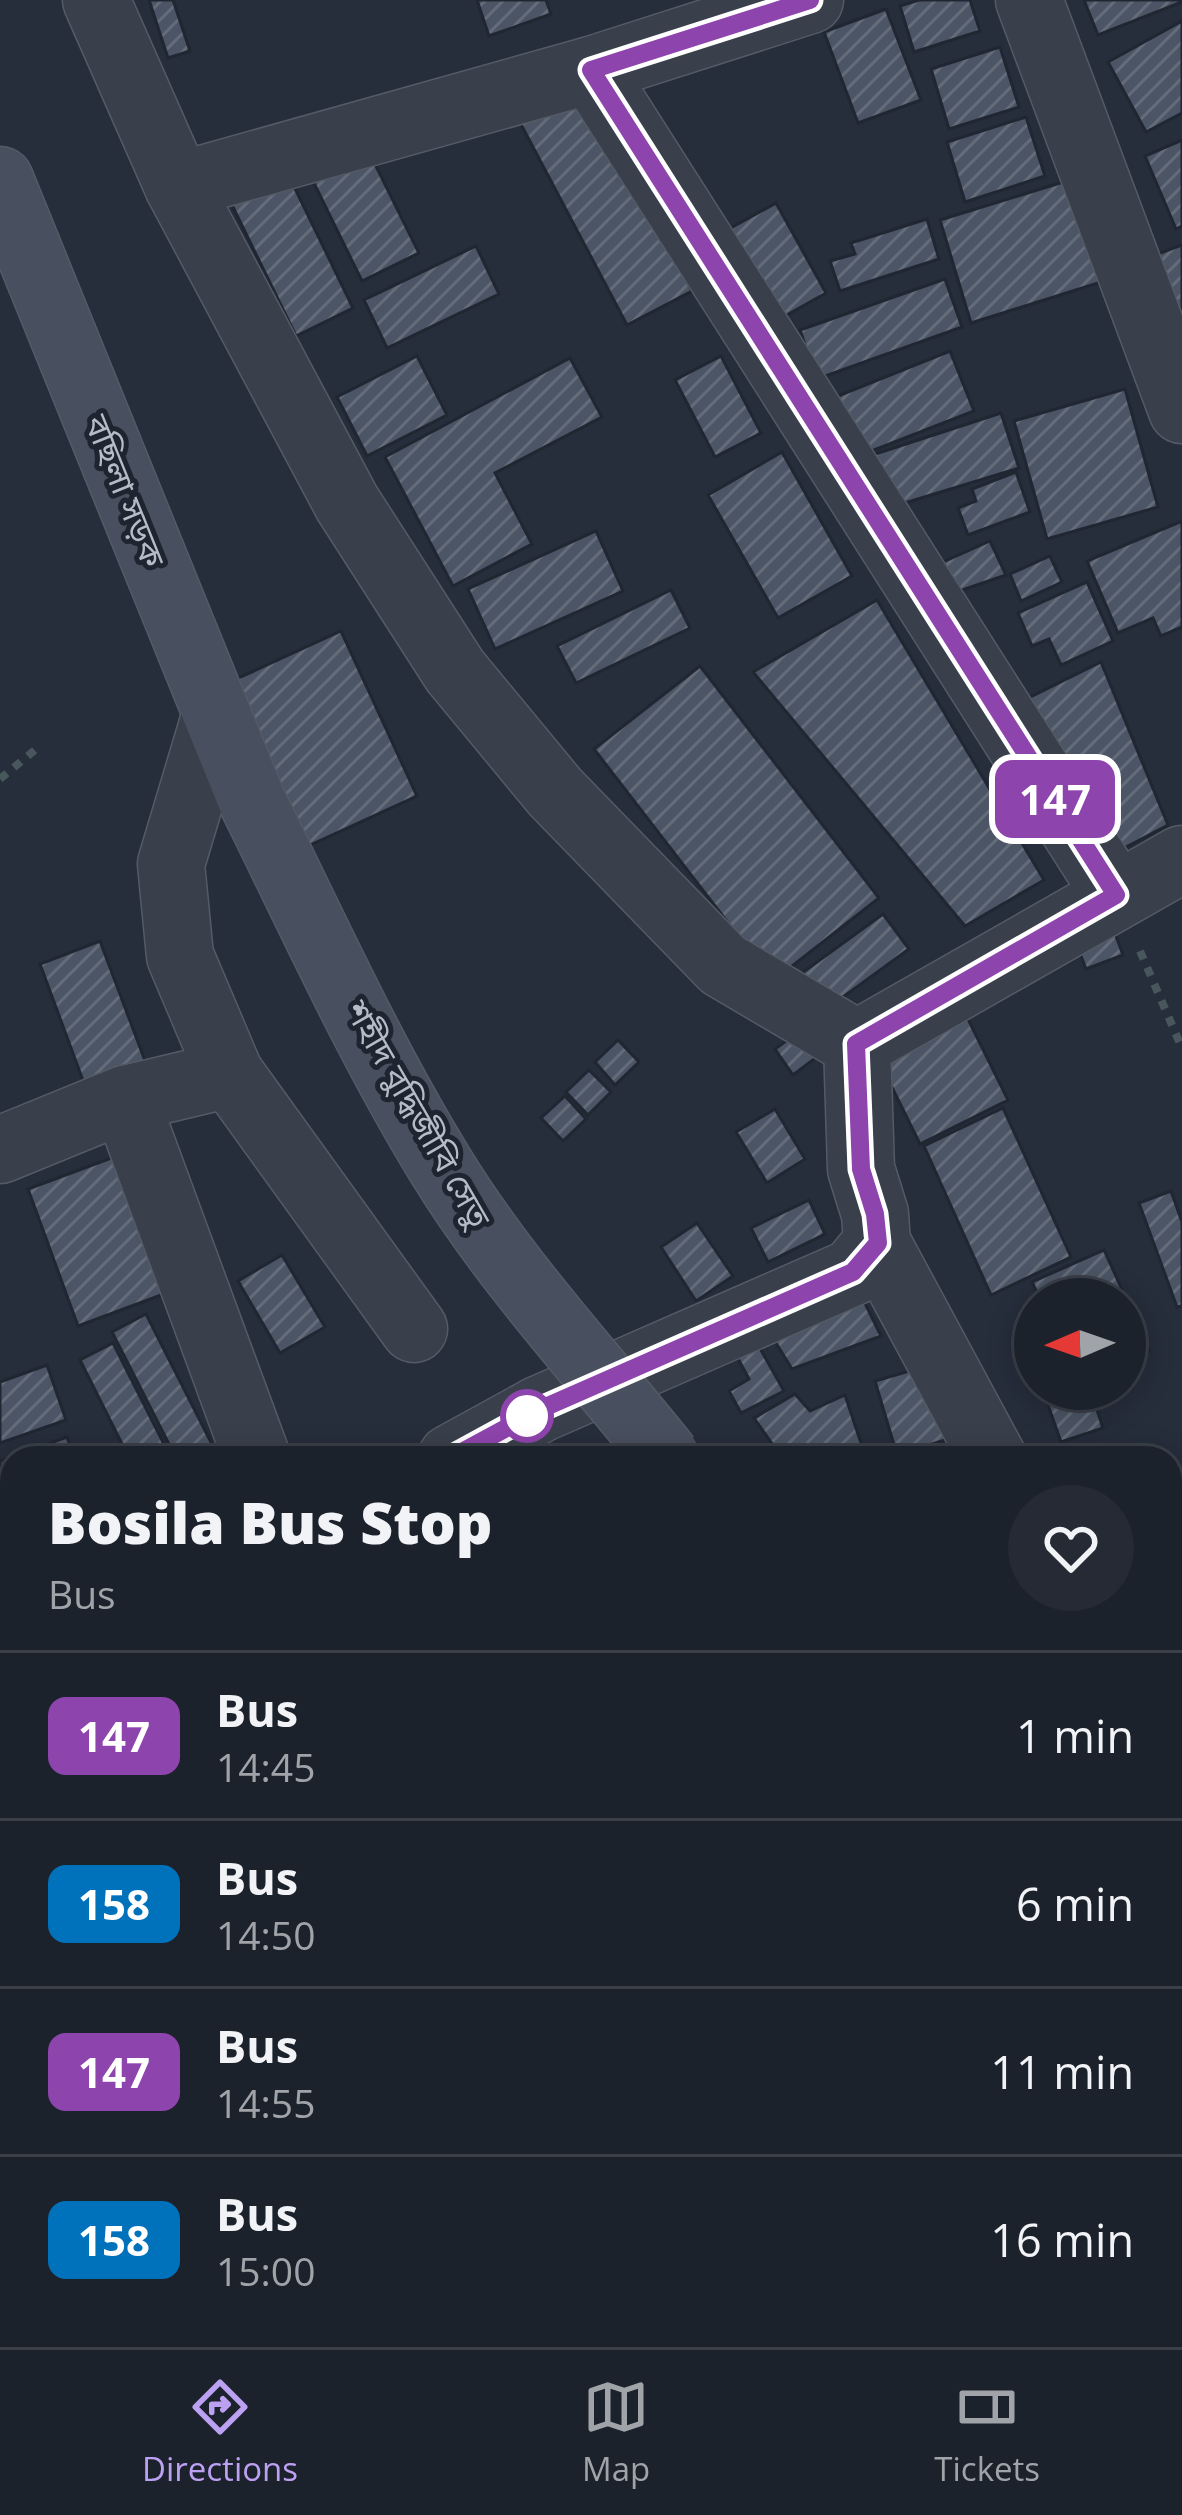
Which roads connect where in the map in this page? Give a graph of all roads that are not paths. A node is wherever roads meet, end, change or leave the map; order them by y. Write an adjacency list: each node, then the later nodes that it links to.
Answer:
1 (96, 0): 6 (street)
2 (810, 0): 4 (street)
3 (1029, 0): 7 (street)
4 (591, 70): 6 (street); 11 (street)
5 (0, 180): 8 (main road, বছিলা সড়ক)
6 (178, 186): 12 (street)
7 (1182, 410)
8 (215, 717): 9 (main road, বছিলা সড়ক); 13 (street)
9 (252, 801): 20 (main road, শহীদ বুদ্ধিজীবি সেতু, bridge)
10 (1182, 859): 11 (street)
11 (1116, 895): 12 (street)
12 (856, 1044): 16 (street)
13 (230, 1074): 14 (street); 17 (street)
14 (124, 1099): 15 (street); 18 (street)
15 (0, 1150)
16 (878, 1243): 19 (street); 21 (street)
17 (414, 1329)
18 (253, 1446)
19 (473, 1446)
20 (657, 1446)
21 (987, 1446)

